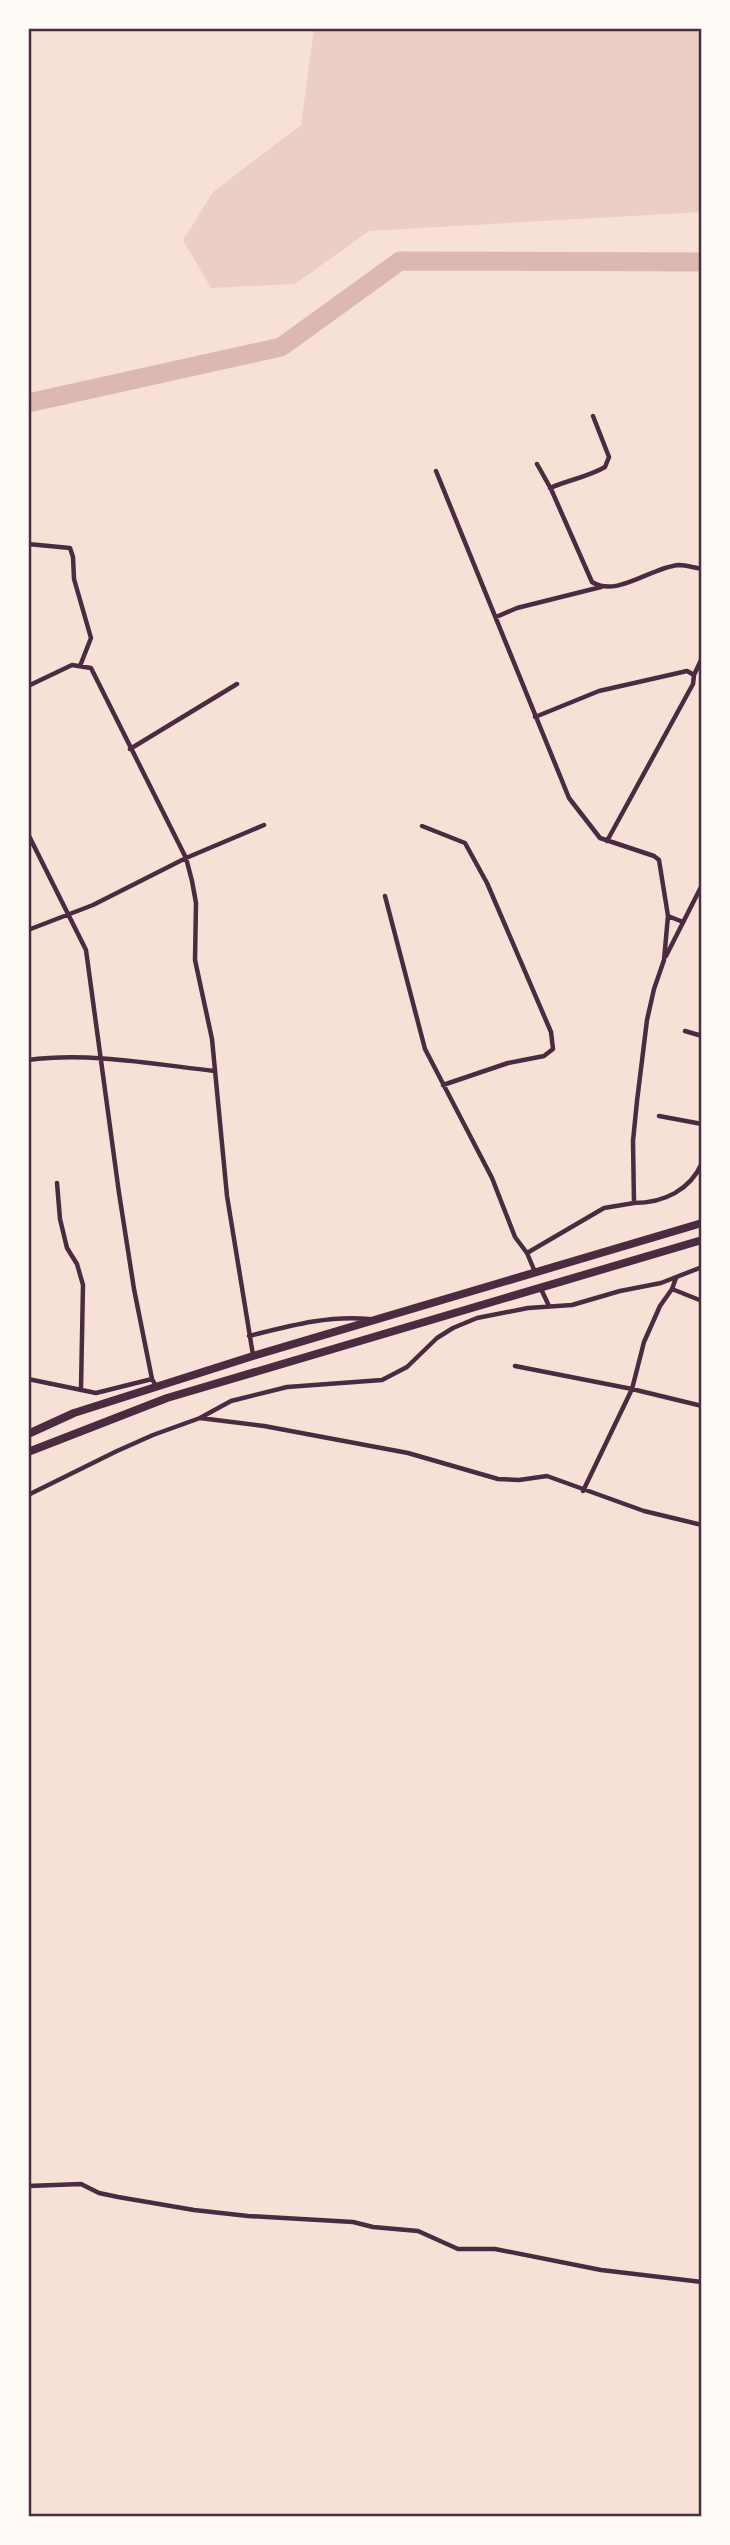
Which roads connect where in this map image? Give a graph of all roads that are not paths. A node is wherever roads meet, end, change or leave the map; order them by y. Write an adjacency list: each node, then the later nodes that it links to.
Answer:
1 (593, 416): 4 (street)
2 (537, 464): 4 (street)
3 (436, 471): 8 (street)
4 (550, 488): 7 (street)
5 (28, 544): 10 (street)
6 (702, 569): 7 (street)
7 (601, 587): 8 (street)
8 (496, 617): 14 (street)
9 (702, 658): 11 (street)
10 (80, 666): 13 (street); 15 (street)
11 (694, 675): 14 (street); 19 (street)
12 (237, 684): 15 (street)
13 (28, 686)
14 (535, 717): 19 (street)
15 (130, 749): 20 (street)
16 (264, 825): 20 (street)
17 (422, 826): 33 (street)
18 (28, 834): 23 (street)
19 (607, 841): 24 (street)
20 (186, 858): 23 (street); 32 (street)
21 (702, 885): 25 (street)
22 (385, 896): 33 (street)
23 (68, 914): 26 (street); 30 (street)
24 (668, 916): 25 (street); 27 (street)
25 (683, 922): 27 (street)
26 (28, 930)
27 (664, 960): 38 (street)
28 (685, 1031): 29 (street)
29 (702, 1036)
30 (101, 1059): 31 (street); 32 (street); 54 (street)
31 (28, 1060)
32 (214, 1071): 50 (street)
33 (443, 1085): 41 (street)
34 (659, 1116): 35 (street)
35 (702, 1124)
36 (702, 1163): 38 (street)
37 (57, 1183): 55 (street)
38 (634, 1203): 41 (street)
39 (702, 1223): 43 (highway)
40 (702, 1240): 45 (highway)
41 (527, 1253): 43 (street)
42 (702, 1267): 44 (street)
43 (535, 1272): 49 (highway)
44 (676, 1277): 46 (street); 48 (street)
45 (540, 1288): 48 (street); 60 (highway)
46 (672, 1289): 47 (street); 56 (street)
47 (702, 1301)
48 (549, 1306): 58 (street)
49 (376, 1319): 50 (street); 51 (highway)
50 (249, 1336): 51 (street)
51 (253, 1356): 54 (highway)
52 (515, 1366): 56 (street)
53 (28, 1379): 55 (street)
54 (154, 1383): 55 (street); 59 (highway)
55 (81, 1388)
56 (632, 1389): 57 (street); 61 (street)
57 (702, 1406)
58 (200, 1418): 61 (street); 62 (street)
59 (28, 1434)
60 (28, 1452)
61 (583, 1490): 63 (street)
62 (28, 1496)
63 (702, 1525)
64 (28, 2186): 65 (street)
65 (702, 2282)

